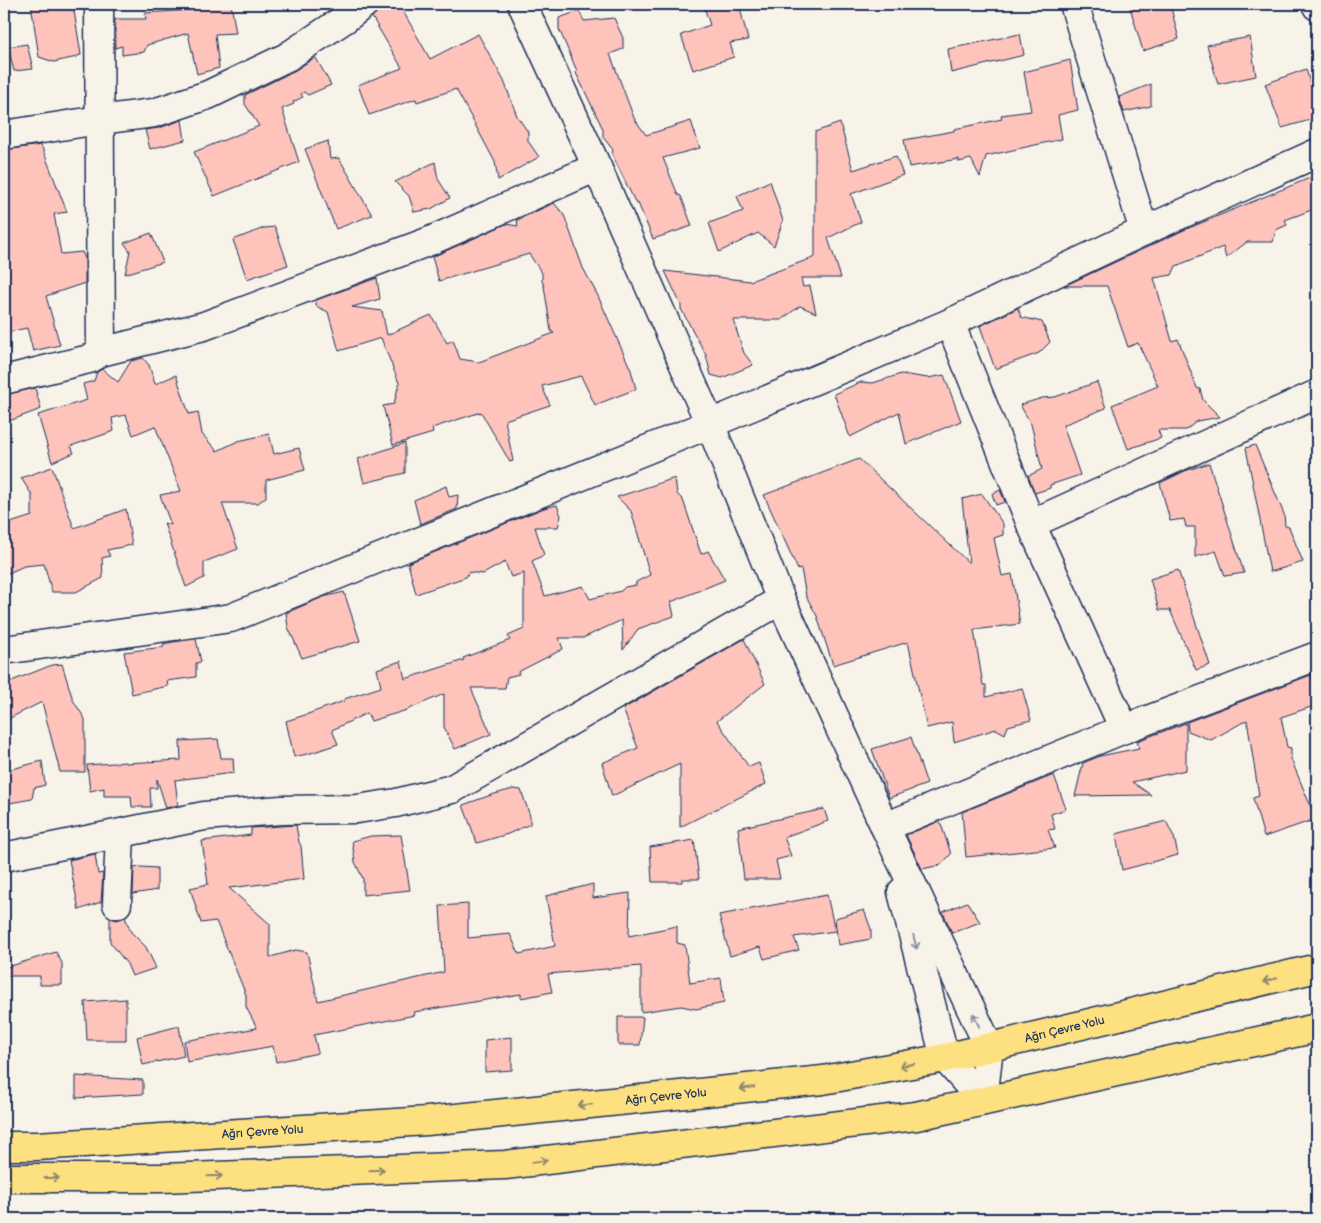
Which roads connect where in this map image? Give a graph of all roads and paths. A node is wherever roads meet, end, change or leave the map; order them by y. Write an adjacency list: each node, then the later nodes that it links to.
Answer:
1 (99, 4): 5 (street)
2 (364, 4): 5 (street)
3 (522, 4): 8 (street)
4 (1074, 4): 9 (street)
5 (98, 120): 6 (street); 11 (street)
6 (4, 136)
7 (1317, 154): 9 (street)
8 (597, 167): 11 (street); 14 (street)
9 (1144, 231): 10 (street)
10 (950, 323): 14 (street); 15 (street)
11 (101, 352): 12 (street)
12 (4, 380)
13 (1317, 394): 15 (street)
14 (710, 424): 16 (street); 17 (street)
15 (1031, 524): 19 (street)
16 (781, 600): 20 (street); 21 (street)
17 (4, 650)
18 (1317, 656): 19 (street)
19 (1124, 729): 20 (street)
20 (885, 827): 26 (street, one-way to 20); 27 (street, one-way to 27)
21 (120, 834): 22 (street); 23 (street)
22 (4, 856)
23 (117, 904)
24 (1317, 968): 26 (highway, Ağrı Çevre Yolu, one-way to 26)
25 (1317, 1028): 28 (highway)
26 (989, 1047): 27 (highway, Ağrı Çevre Yolu); 28 (street)
27 (945, 1058): 28 (street); 29 (highway, Ağrı Çevre Yolu, one-way to 29)
28 (983, 1100): 30 (highway, one-way to 28)
29 (4, 1146)
30 (4, 1178)

